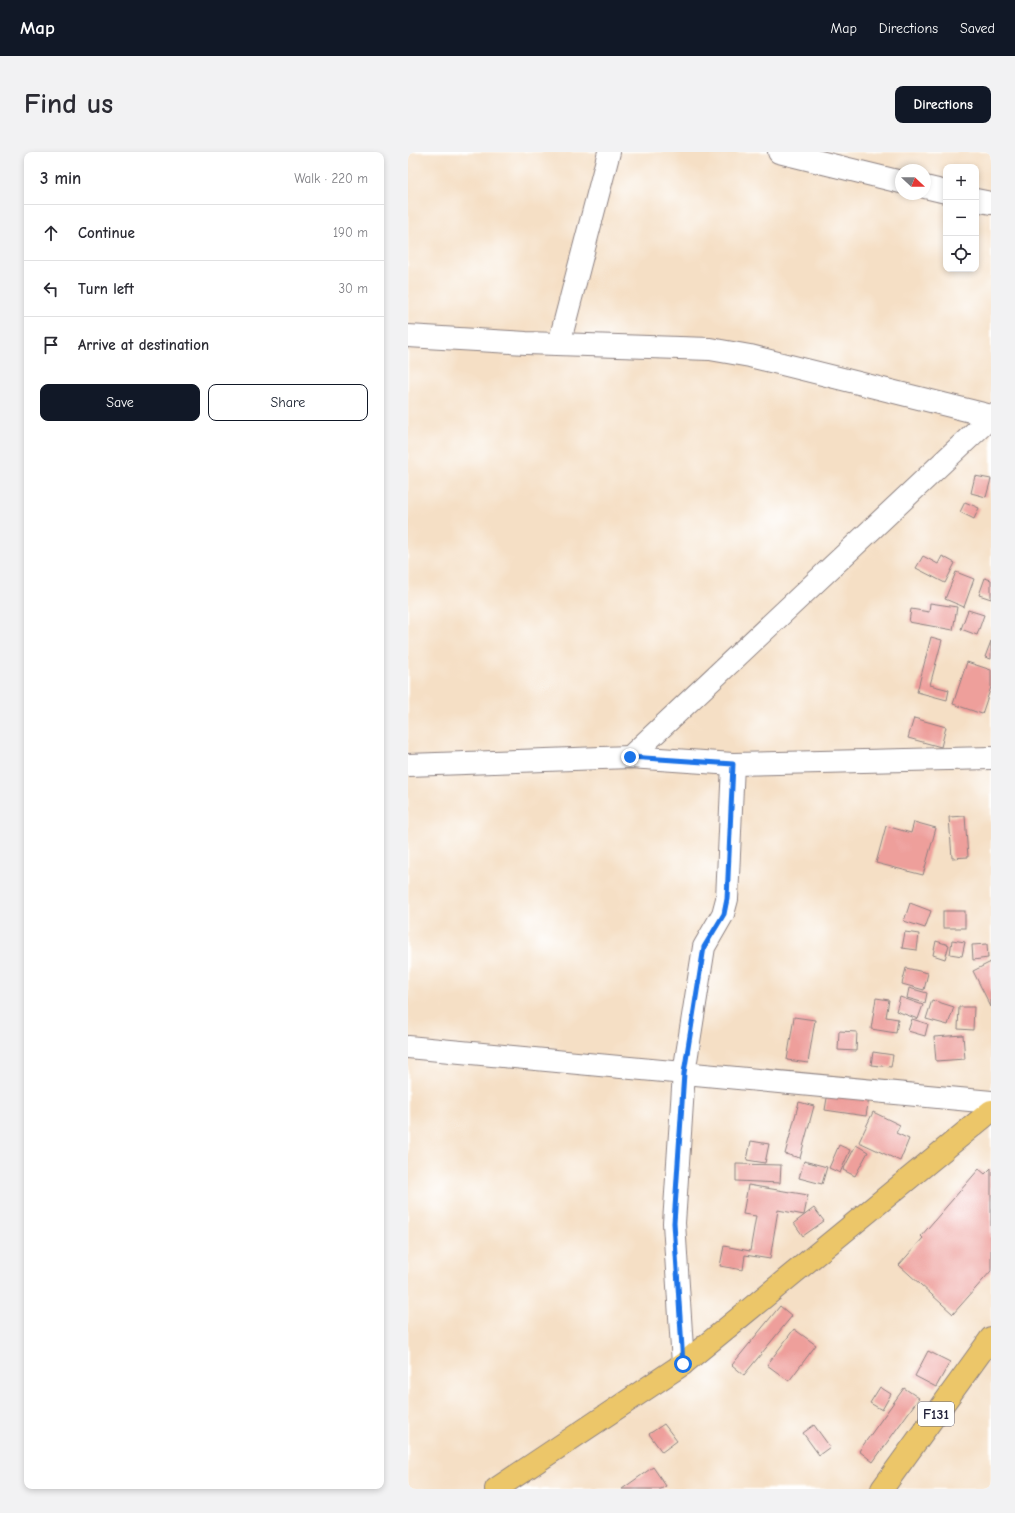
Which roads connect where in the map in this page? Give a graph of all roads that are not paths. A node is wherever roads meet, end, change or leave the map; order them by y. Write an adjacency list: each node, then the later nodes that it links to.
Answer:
1 (609, 152): 9 (street)
2 (779, 152): 3 (street)
3 (895, 181)
4 (931, 188): 5 (street)
5 (943, 191)
6 (979, 201): 7 (street)
7 (991, 203)
8 (408, 336): 9 (street)
9 (559, 344): 10 (street)
10 (991, 417): 11 (street)
11 (630, 757): 13 (street); 14 (street)
12 (991, 758): 13 (street)
13 (733, 764): 16 (street)
14 (408, 765)
15 (408, 1047): 16 (street)
16 (684, 1073): 17 (street); 20 (street)
17 (991, 1102)
18 (991, 1111): 20 (main road)
19 (991, 1338): 22 (main road, F131)
20 (683, 1364): 21 (main road)
21 (496, 1489)
22 (882, 1489)

